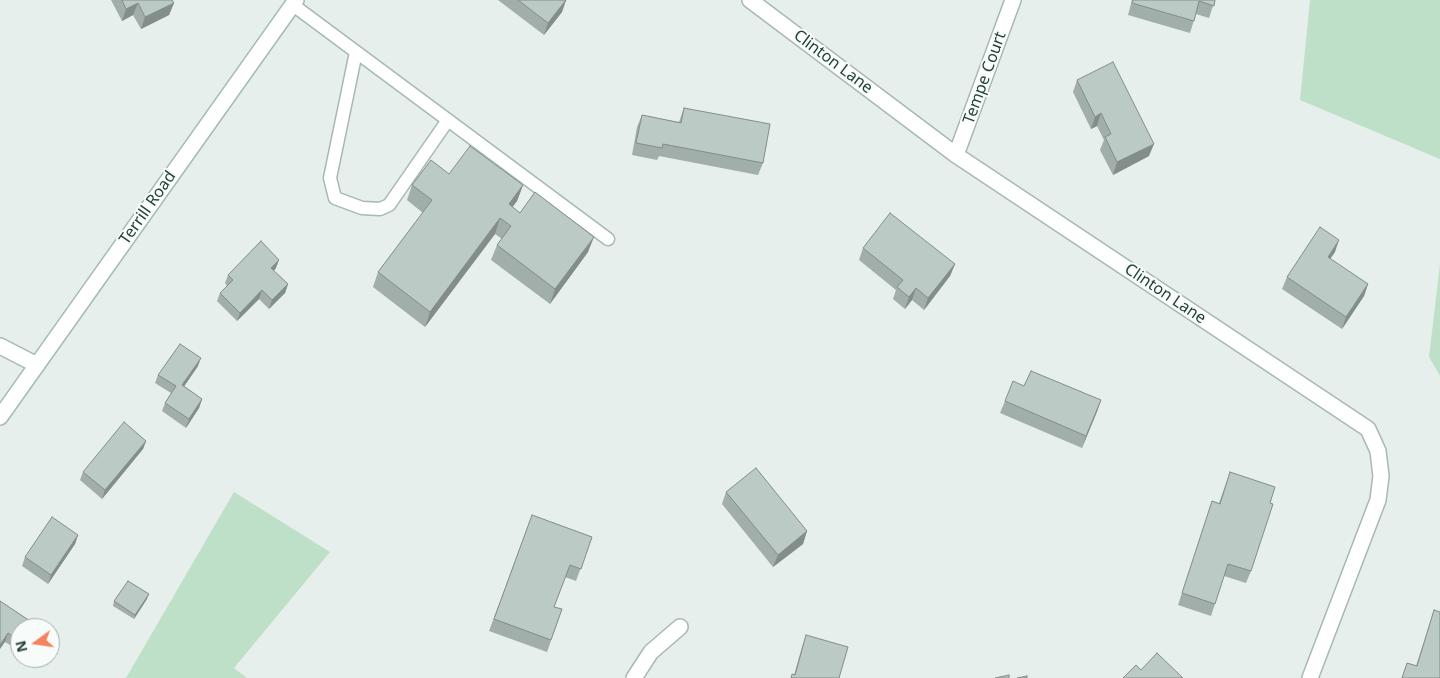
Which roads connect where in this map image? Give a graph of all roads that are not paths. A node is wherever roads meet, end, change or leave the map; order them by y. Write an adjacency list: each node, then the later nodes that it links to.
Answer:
1 (750, 0): 6 (street, Clinton Lane)
2 (1013, 0): 6 (street, Tempe Court)
3 (294, 2): 4 (lane); 9 (street, Terrill Road)
4 (356, 52): 5 (lane); 5 (lane)
5 (448, 120): 7 (lane)
6 (956, 156): 13 (street, Clinton Lane)
7 (608, 239)
8 (0, 346): 9 (street)
9 (37, 365): 10 (street, Terrill Road)
10 (0, 417)
11 (680, 627): 12 (street)
12 (634, 678)
13 (1310, 678)

